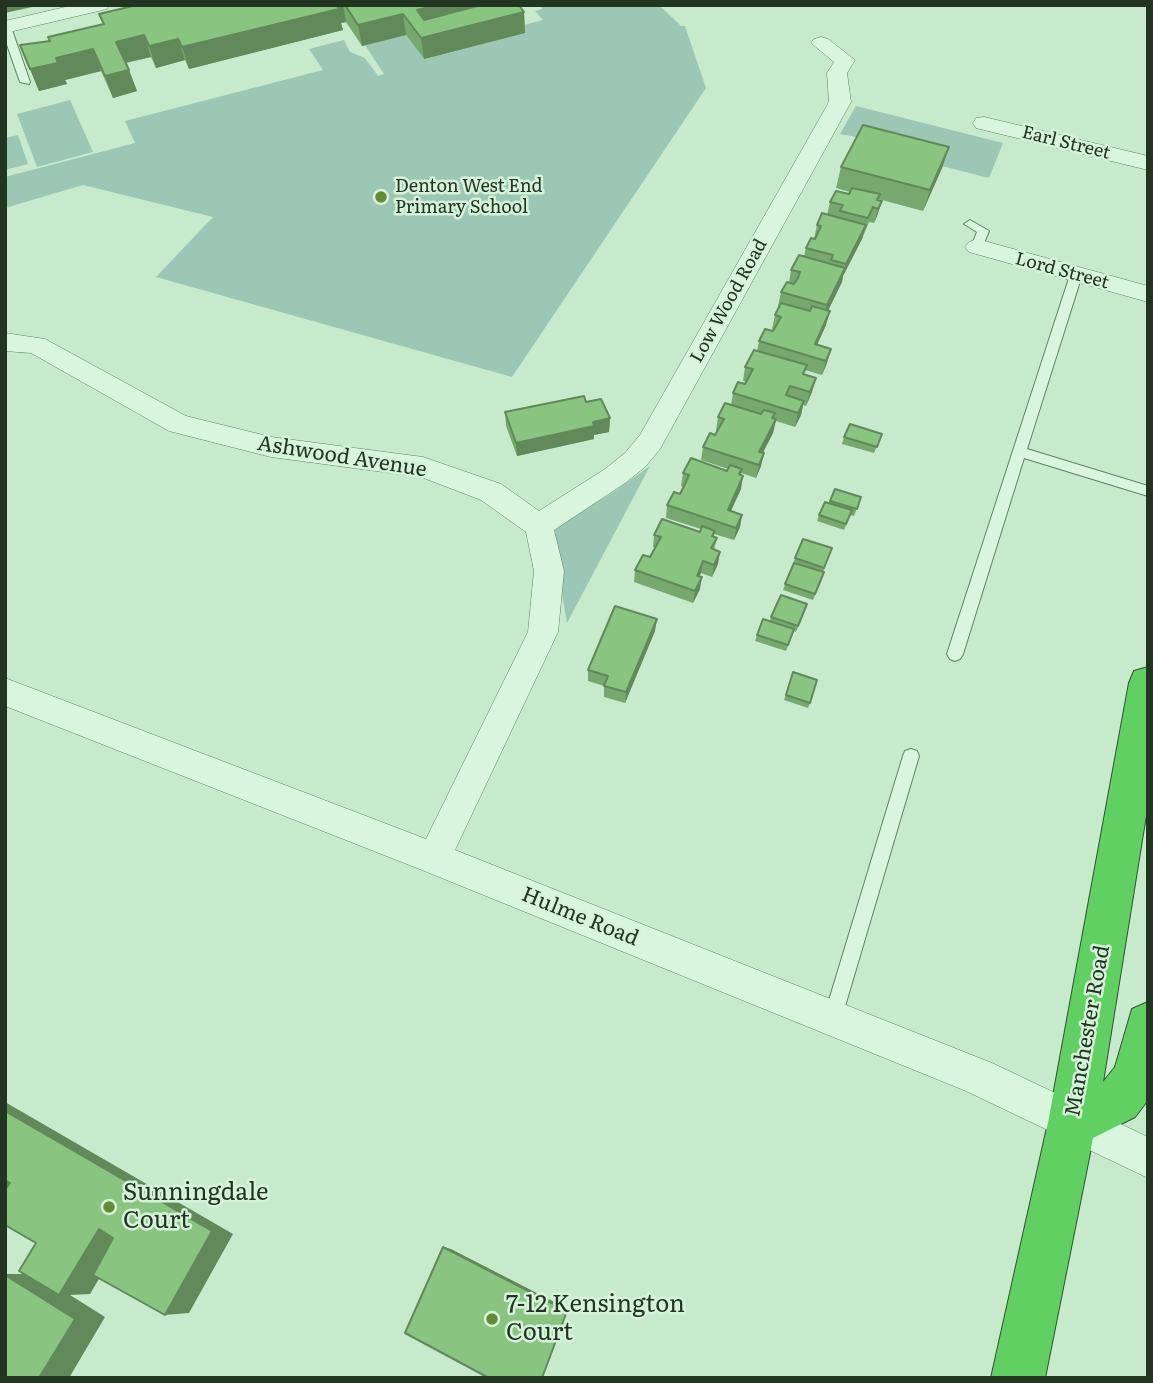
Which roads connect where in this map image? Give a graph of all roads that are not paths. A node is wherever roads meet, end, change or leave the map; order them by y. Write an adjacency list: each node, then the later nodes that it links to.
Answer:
1 (100, 5): 2 (street)
2 (6, 27): 4 (lane)
3 (821, 43): 13 (street, Low Wood Road)
4 (25, 82)
5 (984, 123): 6 (street, Earl Street)
6 (1148, 163)
7 (973, 235): 8 (street, Lord Street)
8 (1076, 275): 9 (street, Lord Street); 11 (lane)
9 (1148, 294)
10 (5, 342): 13 (street, Ashwood Avenue)
11 (1021, 452): 12 (lane); 14 (lane)
12 (1148, 491)
13 (539, 526): 18 (street)
14 (955, 654)
15 (1148, 683): 21 (highway, Manchester Road)
16 (5, 692): 18 (street, Hulme Road)
17 (911, 756): 19 (lane)
18 (435, 858): 19 (street, Hulme Road)
19 (832, 1020): 21 (street, Hulme Road)
20 (1148, 1025): 21 (highway)
21 (1072, 1123): 22 (street, Hulme Road); 23 (highway, Manchester Road)
22 (1148, 1158)
23 (1018, 1378)

